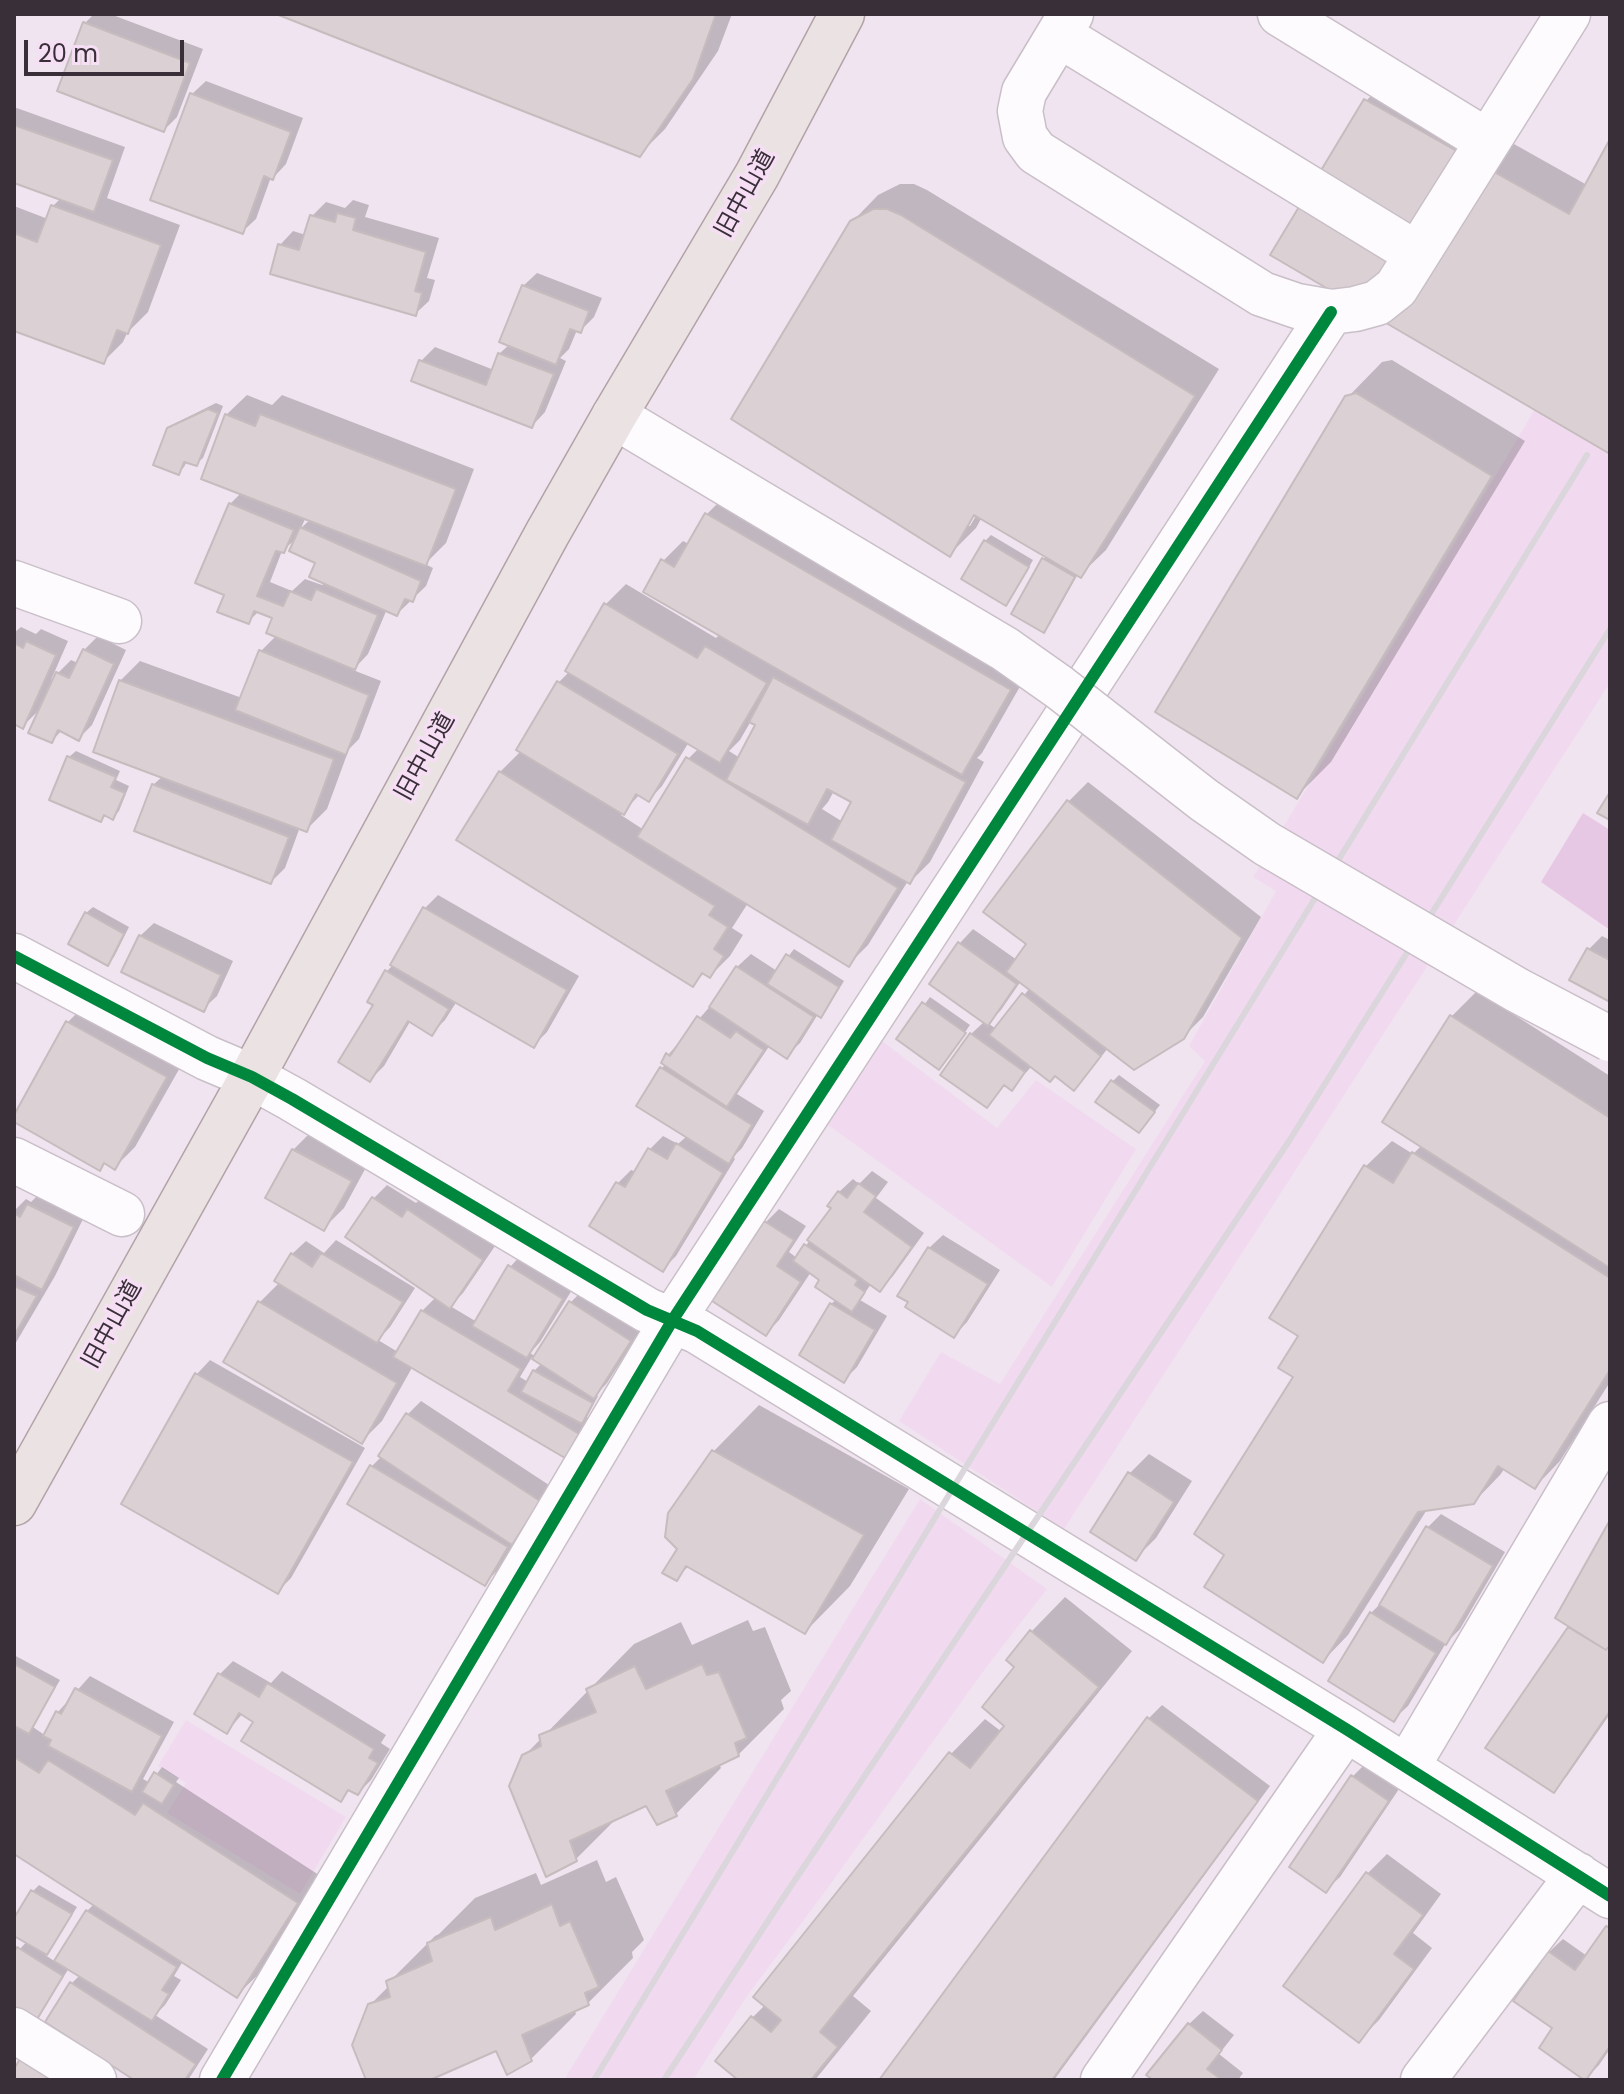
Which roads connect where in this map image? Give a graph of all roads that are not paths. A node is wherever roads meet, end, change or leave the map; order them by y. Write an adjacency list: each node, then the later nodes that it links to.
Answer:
1 (842, 14): 8 (main road, 旧中山道)
2 (1280, 14): 5 (street)
3 (1568, 14): 5 (street)
4 (1065, 24): 6 (street); 7 (street)
5 (1487, 141): 6 (street)
6 (1417, 254): 7 (street)
7 (1331, 312): 16 (street)
8 (614, 416): 12 (street, bridge); 13 (main road, 旧中山道)
9 (14, 583): 10 (street)
10 (119, 621)
11 (14, 956): 13 (street)
12 (1610, 1039)
13 (252, 1077): 16 (street); 18 (main road, 旧中山道)
14 (14, 1160): 15 (street)
15 (122, 1214)
16 (672, 1321): 19 (street); 24 (street)
17 (1610, 1424): 20 (street)
18 (14, 1503)
19 (1346, 1729): 20 (street); 25 (street)
20 (1407, 1767): 21 (street)
21 (1594, 1885): 26 (street)
22 (14, 2030): 23 (street)
23 (94, 2080)
24 (222, 2080)
25 (1103, 2080)
26 (1423, 2080)

